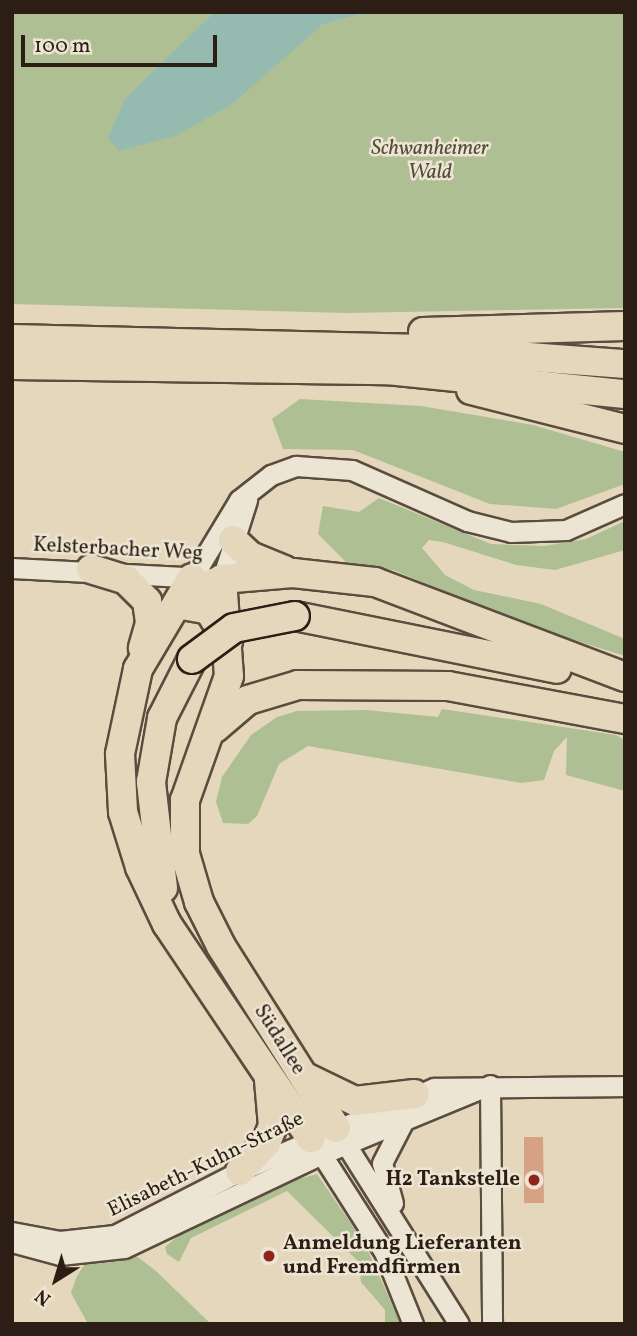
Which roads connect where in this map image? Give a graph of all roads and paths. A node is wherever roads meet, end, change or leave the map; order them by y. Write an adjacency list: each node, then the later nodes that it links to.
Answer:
1 (625, 326): 2 (highway)
2 (439, 331): 4 (highway); 5 (highway)
3 (12, 340): 5 (highway)
4 (625, 341)
5 (218, 345): 6 (highway)
6 (625, 364)
7 (12, 365): 8 (highway)
8 (387, 370): 9 (highway); 10 (highway)
9 (625, 394)
10 (625, 429)
11 (250, 492): 12 (street); 13 (street); 17 (street)
12 (625, 504)
13 (233, 540): 16 (highway); 18 (street)
14 (12, 568): 15 (street, Kelsterbacher Weg)
15 (91, 569): 17 (street, Kelsterbacher Weg); 21 (highway)
16 (293, 573): 18 (highway); 22 (highway)
17 (192, 578): 18 (street, Kelsterbacher Weg); 19 (highway)
18 (222, 579): 19 (highway); 20 (highway)
19 (176, 611): 20 (highway); 21 (highway)
20 (230, 648): 25 (highway)
21 (138, 669): 26 (highway)
22 (625, 677)
23 (625, 684): 26 (highway, bridge)
24 (625, 719): 25 (highway)
25 (211, 733): 27 (highway, Südallee)
26 (183, 948): 28 (highway, Südallee)
27 (301, 1075): 31 (highway); 32 (highway, Südallee)
28 (270, 1078): 32 (highway, Südallee); 33 (highway)
29 (489, 1085): 30 (street); 31 (street); 40 (street)
30 (625, 1086)
31 (411, 1106): 32 (street); 35 (street)
32 (329, 1141): 33 (street, Elisabeth-Kuhn-Straße); 35 (street, Südallee); 36 (street, Elisabeth-Kuhn-Straße); 37 (street, Südallee)
33 (240, 1171): 34 (street, Elisabeth-Kuhn-Straße)
34 (12, 1232)
35 (407, 1236): 37 (street); 39 (street, Südallee)
36 (12, 1242)
37 (384, 1252): 38 (street, Südallee)
38 (413, 1324)
39 (459, 1324)
40 (492, 1324)

